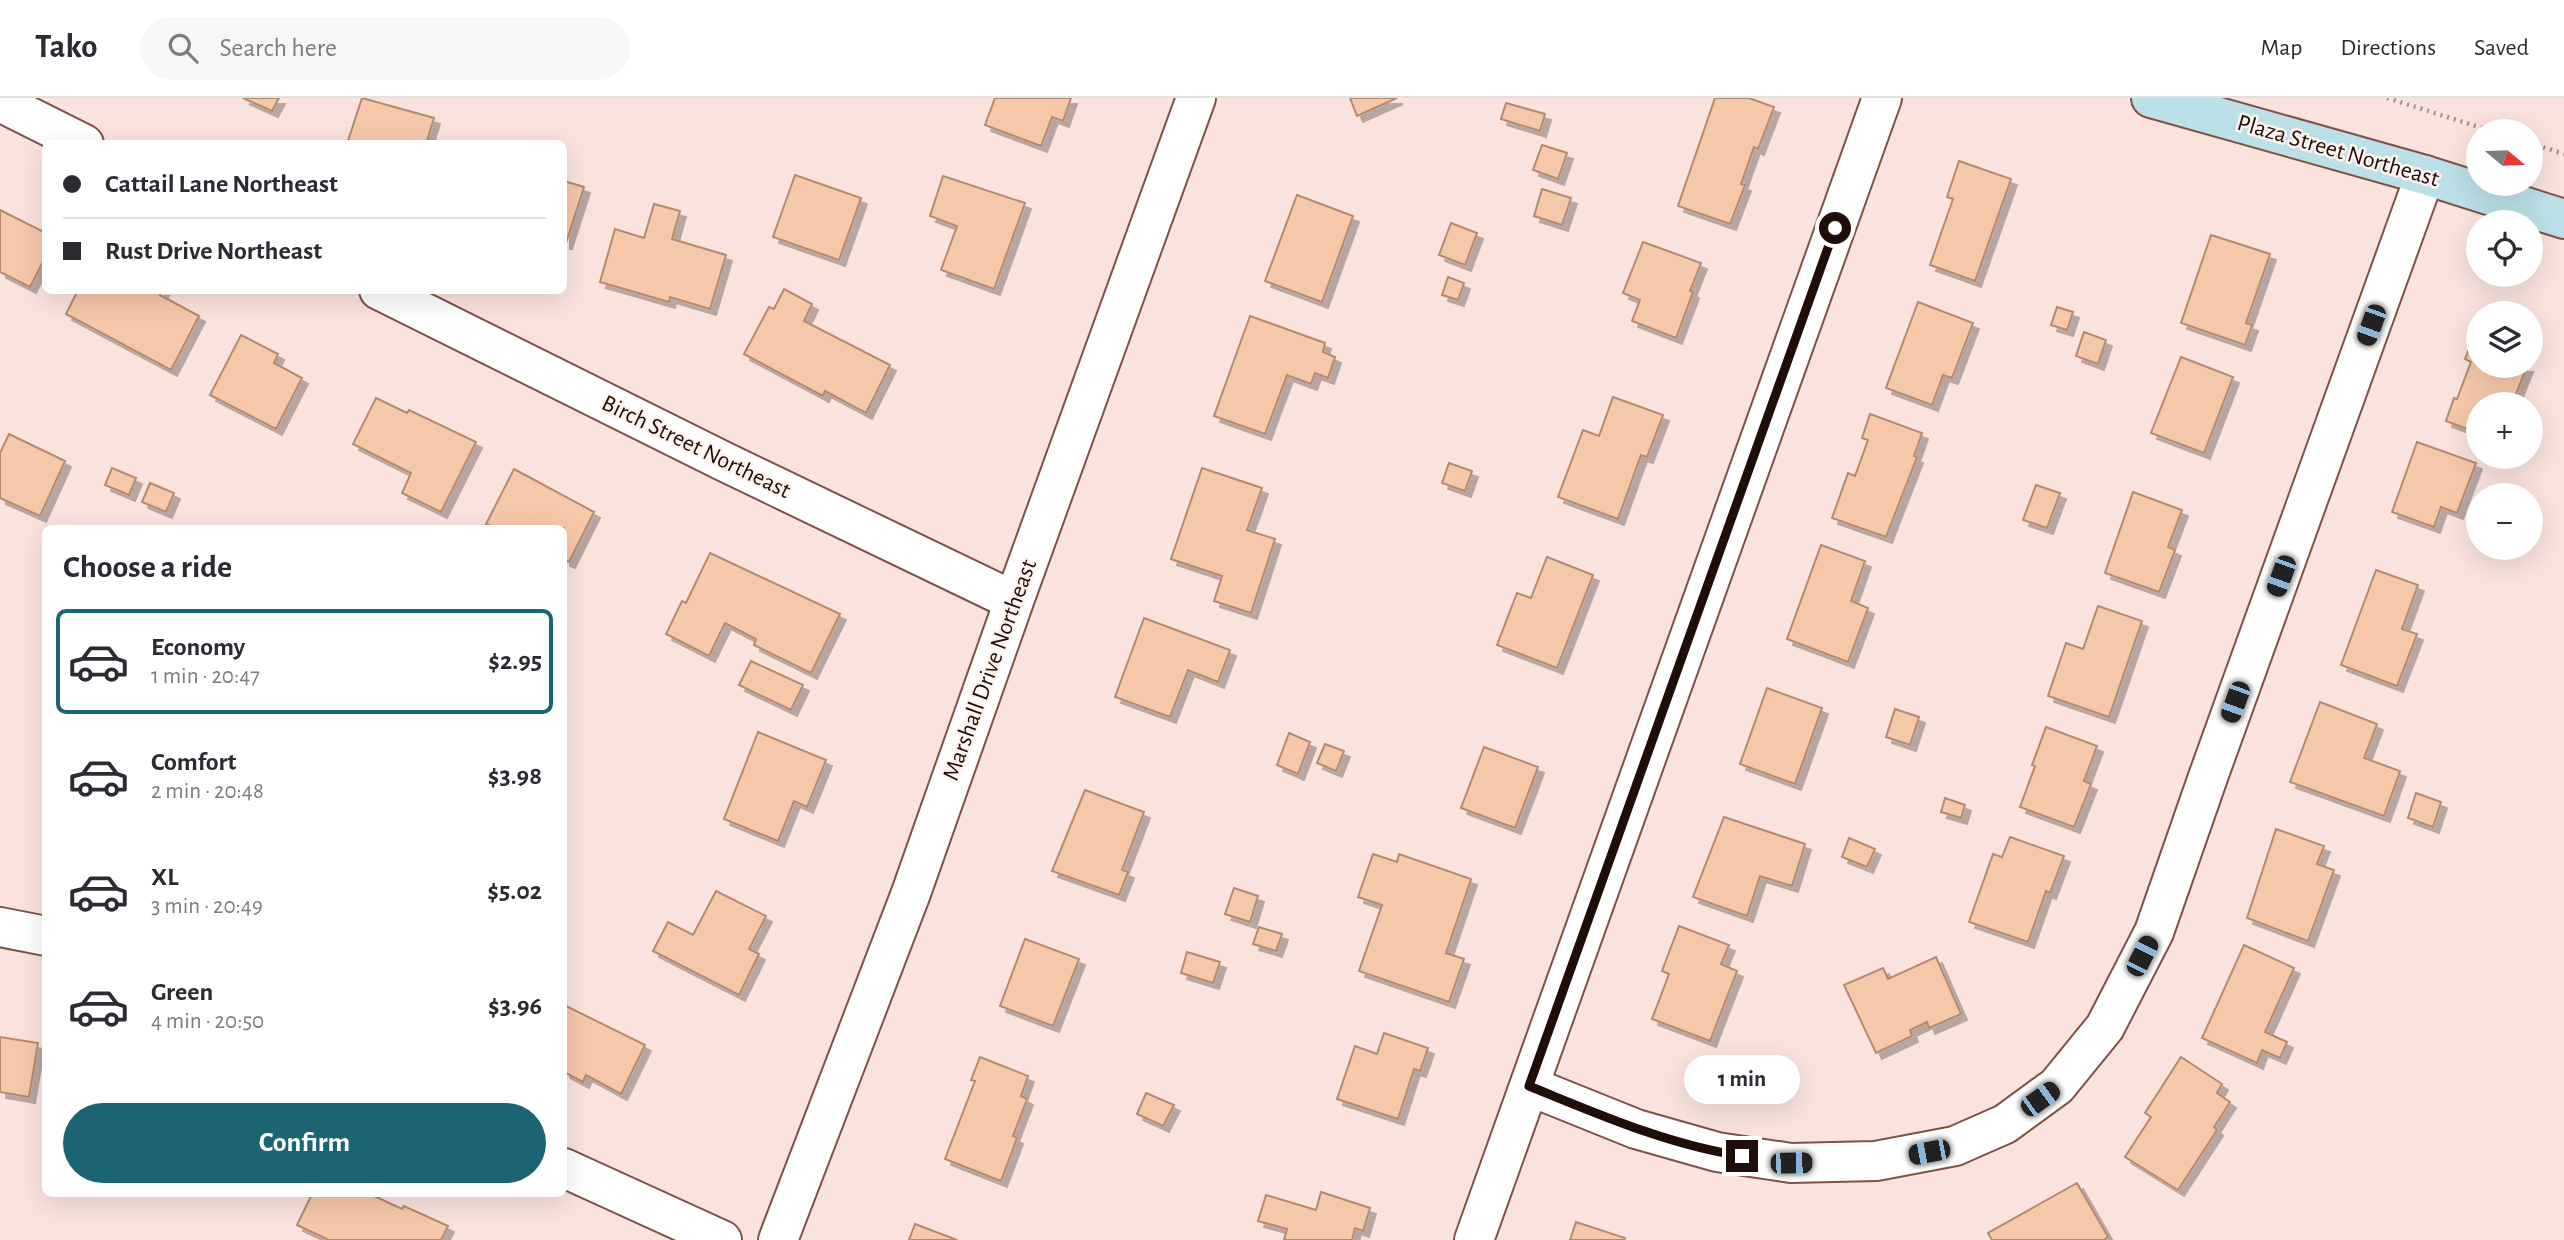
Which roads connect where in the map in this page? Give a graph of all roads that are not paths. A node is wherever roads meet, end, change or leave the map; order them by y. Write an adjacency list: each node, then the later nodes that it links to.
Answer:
1 (1196, 98): 9 (street, Marshall Drive Northeast)
2 (1882, 98): 12 (street)
3 (2151, 98): 6 (main road, Plaza Street Northeast)
4 (0, 102): 5 (street)
5 (76, 140)
6 (2426, 175): 7 (main road, Plaza Street Northeast); 12 (street)
7 (2564, 219)
8 (387, 294): 9 (street, Birch Street Northeast)
9 (1014, 601): 15 (street, Marshall Drive Northeast)
10 (0, 927): 11 (street)
11 (42, 935)
12 (1529, 1086): 16 (street)
13 (567, 1169): 14 (street)
14 (722, 1240)
15 (778, 1240)
16 (1474, 1240)

